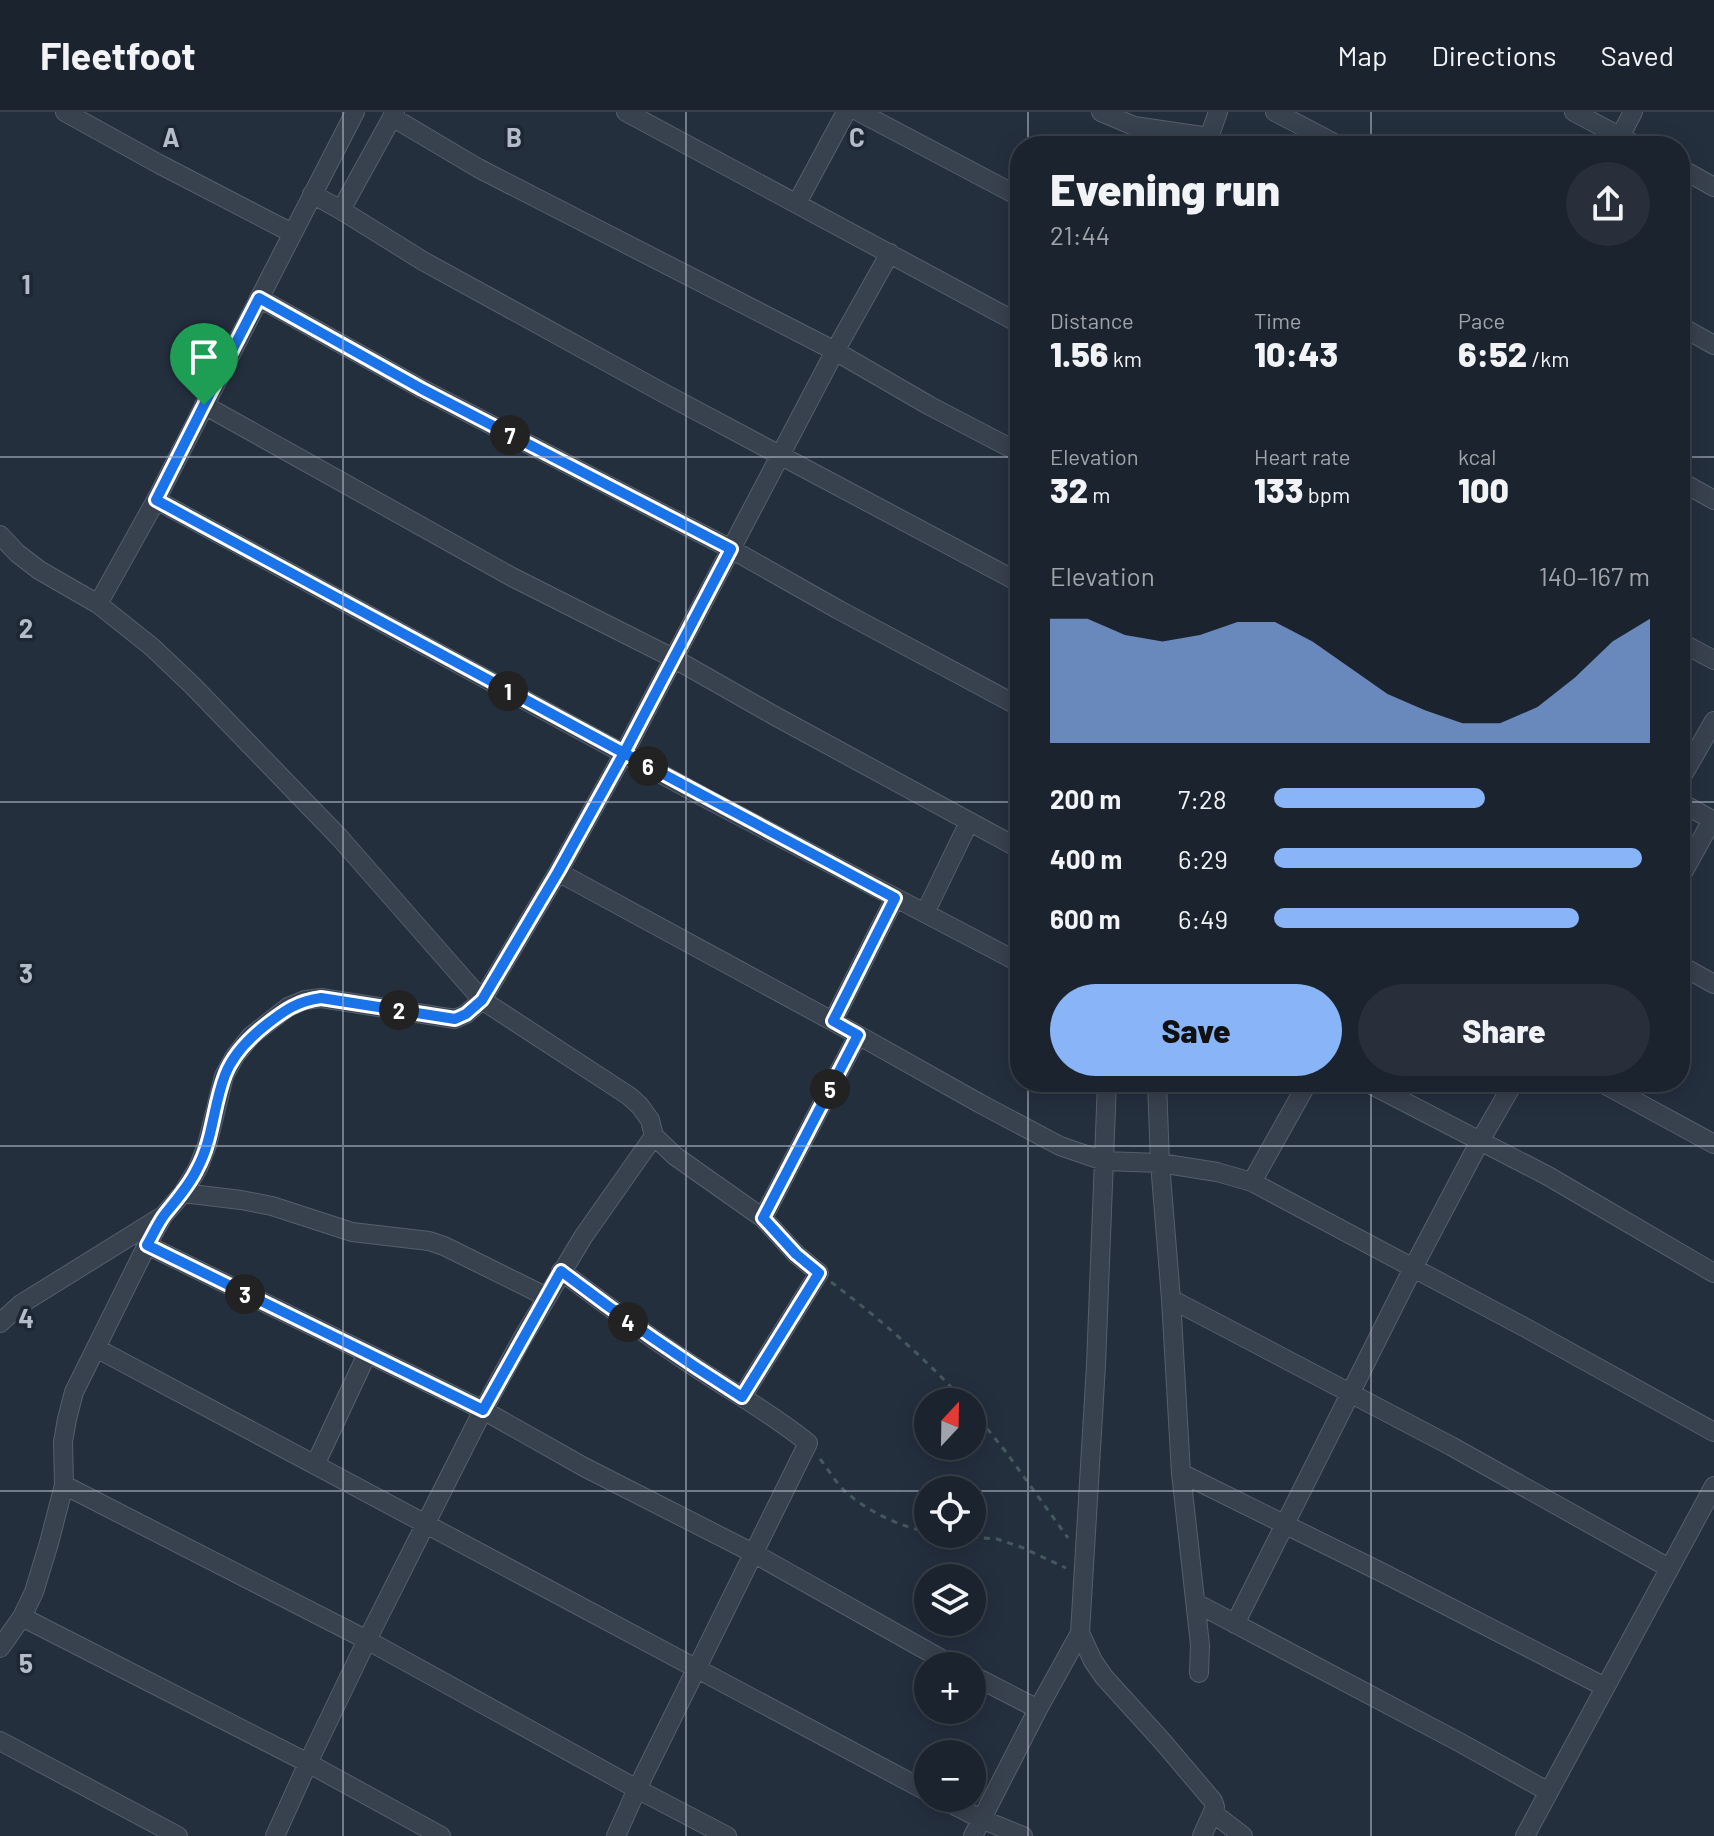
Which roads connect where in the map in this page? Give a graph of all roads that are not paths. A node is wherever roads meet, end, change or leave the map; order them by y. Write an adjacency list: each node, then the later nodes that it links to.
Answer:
1 (65, 112): 27 (street)
2 (355, 112): 24 (street)
3 (626, 112): 25 (street)
4 (846, 112): 25 (street)
5 (859, 112): 23 (street)
6 (1101, 112): 13 (street)
7 (1168, 112): 14 (street)
8 (1218, 112): 17 (street)
9 (1275, 112): 18 (street)
10 (1574, 112): 19 (street)
11 (1633, 112): 20 (street)
12 (394, 115): 26 (street); 33 (street)
13 (1134, 126): 14 (street); 15 (street)
14 (1166, 132): 16 (street)
15 (1133, 136)
16 (1183, 136)
17 (1210, 136)
18 (1321, 136)
19 (1610, 136)
20 (1621, 136)
21 (1690, 174): 22 (street)
22 (1714, 187)
23 (1010, 192)
24 (312, 194): 26 (street); 27 (street)
25 (797, 203): 28 (street)
26 (341, 210): 36 (street)
27 (292, 233): 29 (street)
28 (890, 253): 30 (street); 33 (street)
29 (259, 298): 34 (street); 41 (street)
30 (1010, 319)
31 (1690, 332): 32 (street)
32 (1714, 345)
33 (835, 351): 35 (street); 36 (street)
34 (204, 405): 38 (street); 45 (street)
35 (1010, 448)
36 (781, 455): 41 (street); 42 (street)
37 (1690, 487): 39 (street)
38 (156, 500): 43 (street); 49 (street)
39 (1714, 500)
40 (0, 535): 43 (street)
41 (731, 549): 45 (street); 47 (street)
42 (1010, 578)
43 (98, 604): 62 (street)
44 (1690, 647): 46 (street)
45 (673, 658): 49 (street); 53 (street)
46 (1714, 660)
47 (1010, 702)
48 (1714, 721): 50 (street)
49 (624, 753): 56 (street); 57 (street)
50 (1690, 763)
51 (1690, 807): 52 (street)
52 (1713, 820): 55 (street)
53 (969, 822): 54 (street); 58 (street)
54 (1010, 844)
55 (1690, 860)
56 (558, 872): 62 (street); 63 (street)
57 (895, 898): 58 (street); 63 (street)
58 (925, 913): 59 (street)
59 (1010, 958)
60 (1690, 971): 61 (street)
61 (1714, 984)
62 (482, 1000): 71 (street); 77 (street)
63 (833, 1021): 64 (street)
64 (858, 1035): 74 (street); 79 (street)
65 (1107, 1092): 74 (street)
66 (1157, 1092): 75 (street)
67 (1302, 1092): 76 (street)
68 (1385, 1092): 72 (street)
69 (1508, 1092): 72 (street)
70 (1618, 1092): 73 (street)
71 (654, 1136): 79 (street); 82 (street)
72 (1480, 1141): 81 (street); 83 (street)
73 (1714, 1144)
74 (1104, 1161): 75 (street); 106 (street)
75 (1160, 1163): 76 (street); 85 (street)
76 (1252, 1182): 81 (street)
77 (183, 1193): 78 (street); 84 (street)
78 (163, 1216): 80 (street); 86 (street)
79 (763, 1218): 92 (street)
80 (147, 1245): 89 (street); 90 (street)
81 (1413, 1268): 91 (street); 94 (street)
82 (561, 1271): 84 (street); 92 (street)
83 (1714, 1273)
84 (547, 1297): 93 (street)
85 (1171, 1299): 91 (street); 96 (street)
86 (21, 1304): 87 (street); 88 (street)
87 (0, 1310)
88 (0, 1323)
89 (96, 1348): 95 (street); 97 (street)
90 (367, 1354): 93 (street); 95 (street)
91 (1351, 1394): 99 (street); 102 (street)
92 (742, 1397): 101 (street)
93 (483, 1410): 100 (street); 101 (street)
94 (1714, 1432)
95 (315, 1465): 100 (street)
96 (1181, 1473): 99 (street); 103 (street)
97 (64, 1485): 104 (street); 107 (street)
98 (1714, 1486): 102 (street)
99 (1285, 1523): 105 (street); 113 (street)
100 (425, 1525): 107 (street); 110 (street)
101 (755, 1554): 109 (street); 110 (street)
102 (1669, 1568): 113 (street)
103 (1196, 1603): 105 (street); 111 (street)
104 (22, 1617): 108 (street); 116 (street)
105 (1235, 1624): 119 (street)
106 (1080, 1633): 114 (street); 121 (street)
107 (367, 1640): 116 (street); 118 (street)
108 (0, 1648)
109 (929, 1652)
110 (698, 1669): 117 (street); 118 (street)
111 (1199, 1673)
112 (986, 1682): 114 (street)
113 (1605, 1687): 119 (street)
114 (1038, 1709): 122 (street)
115 (0, 1741): 123 (street)
116 (308, 1763): 124 (street); 125 (street)
117 (914, 1785)
118 (637, 1789): 126 (street); 127 (street)
119 (1549, 1792): 131 (street)
120 (957, 1812): 122 (street)
121 (1213, 1813): 129 (street); 130 (street)
122 (977, 1828): 128 (street)
123 (178, 1836)
124 (275, 1836)
125 (441, 1836)
126 (616, 1836)
127 (727, 1836)
128 (1023, 1836)
129 (1202, 1836)
130 (1243, 1836)
131 (1525, 1836)

